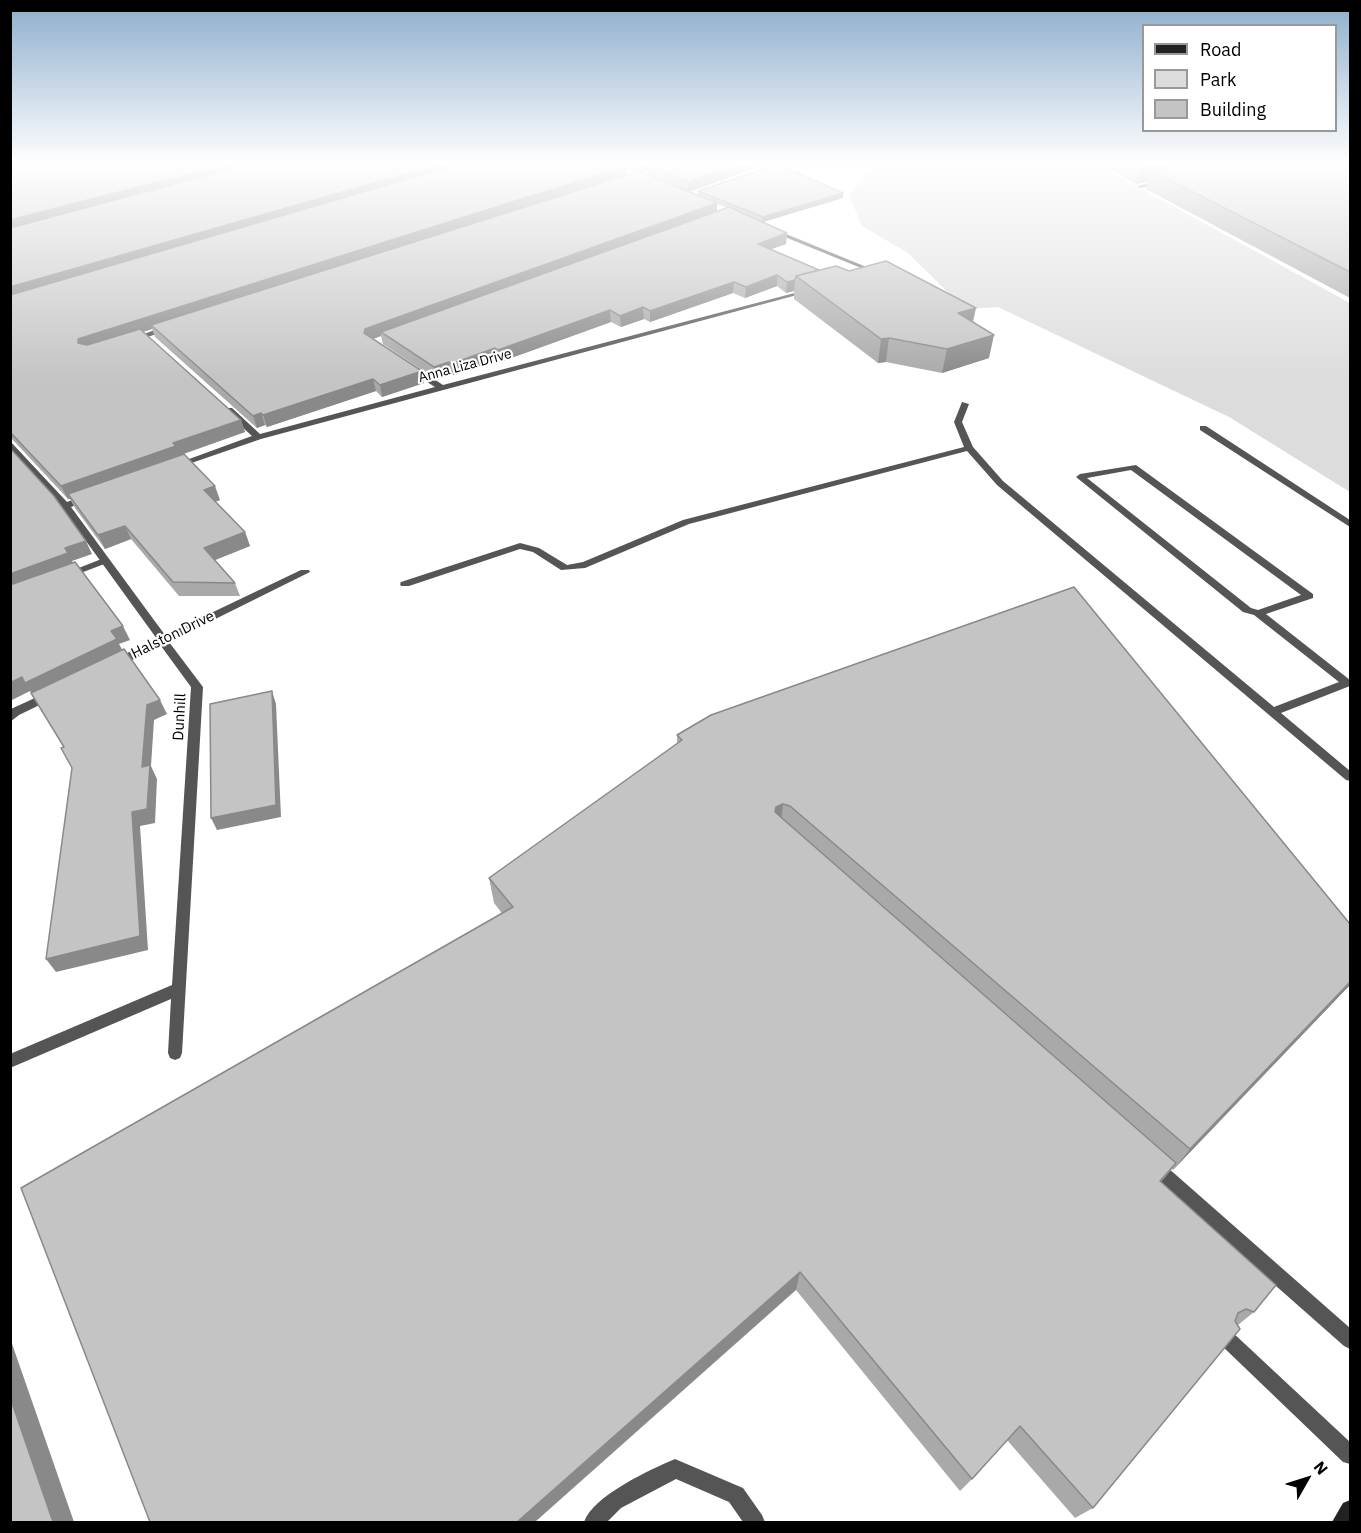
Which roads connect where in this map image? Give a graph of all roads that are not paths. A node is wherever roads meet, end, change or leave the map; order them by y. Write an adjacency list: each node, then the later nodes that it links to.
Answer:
1 (786, 236): 2 (street)
2 (868, 276)
3 (822, 287): 9 (street, Anna Liza Drive)
4 (179, 325): 5 (street)
5 (146, 335): 6 (street); 7 (street)
6 (123, 342)
7 (154, 343)
8 (401, 362): 9 (street)
9 (440, 387): 13 (street, Anna Liza Drive)
10 (965, 404): 15 (street)
11 (224, 405): 13 (street)
12 (1203, 428): 19 (street)
13 (258, 437): 16 (street, Anna Liza Drive)
14 (10, 443): 18 (street, Dunhill)
15 (969, 448): 23 (street); 28 (street)
16 (163, 470)
17 (98, 494): 18 (street)
18 (64, 506): 20 (street, Dunhill)
19 (1350, 524)
20 (104, 561): 22 (street); 25 (street, Dunhill)
21 (305, 572): 25 (street, Halston Drive)
22 (52, 581)
23 (405, 584)
24 (1258, 613): 24 (street); 28 (street)
25 (162, 640): 26 (street, Halston Drive); 31 (street, Dunhill)
26 (99, 671)
27 (57, 691): 29 (street)
28 (1273, 712): 30 (street)
29 (10, 718)
30 (1350, 777)
31 (179, 989): 32 (street, Dunhill); 33 (street)
32 (175, 1053)
33 (10, 1061)
34 (1137, 1152): 36 (street)
35 (1225, 1338): 37 (street)
36 (1350, 1340)
37 (1350, 1455)
38 (1350, 1510): 41 (main road)
39 (594, 1522): 40 (street)
40 (755, 1522)
41 (1342, 1522)

